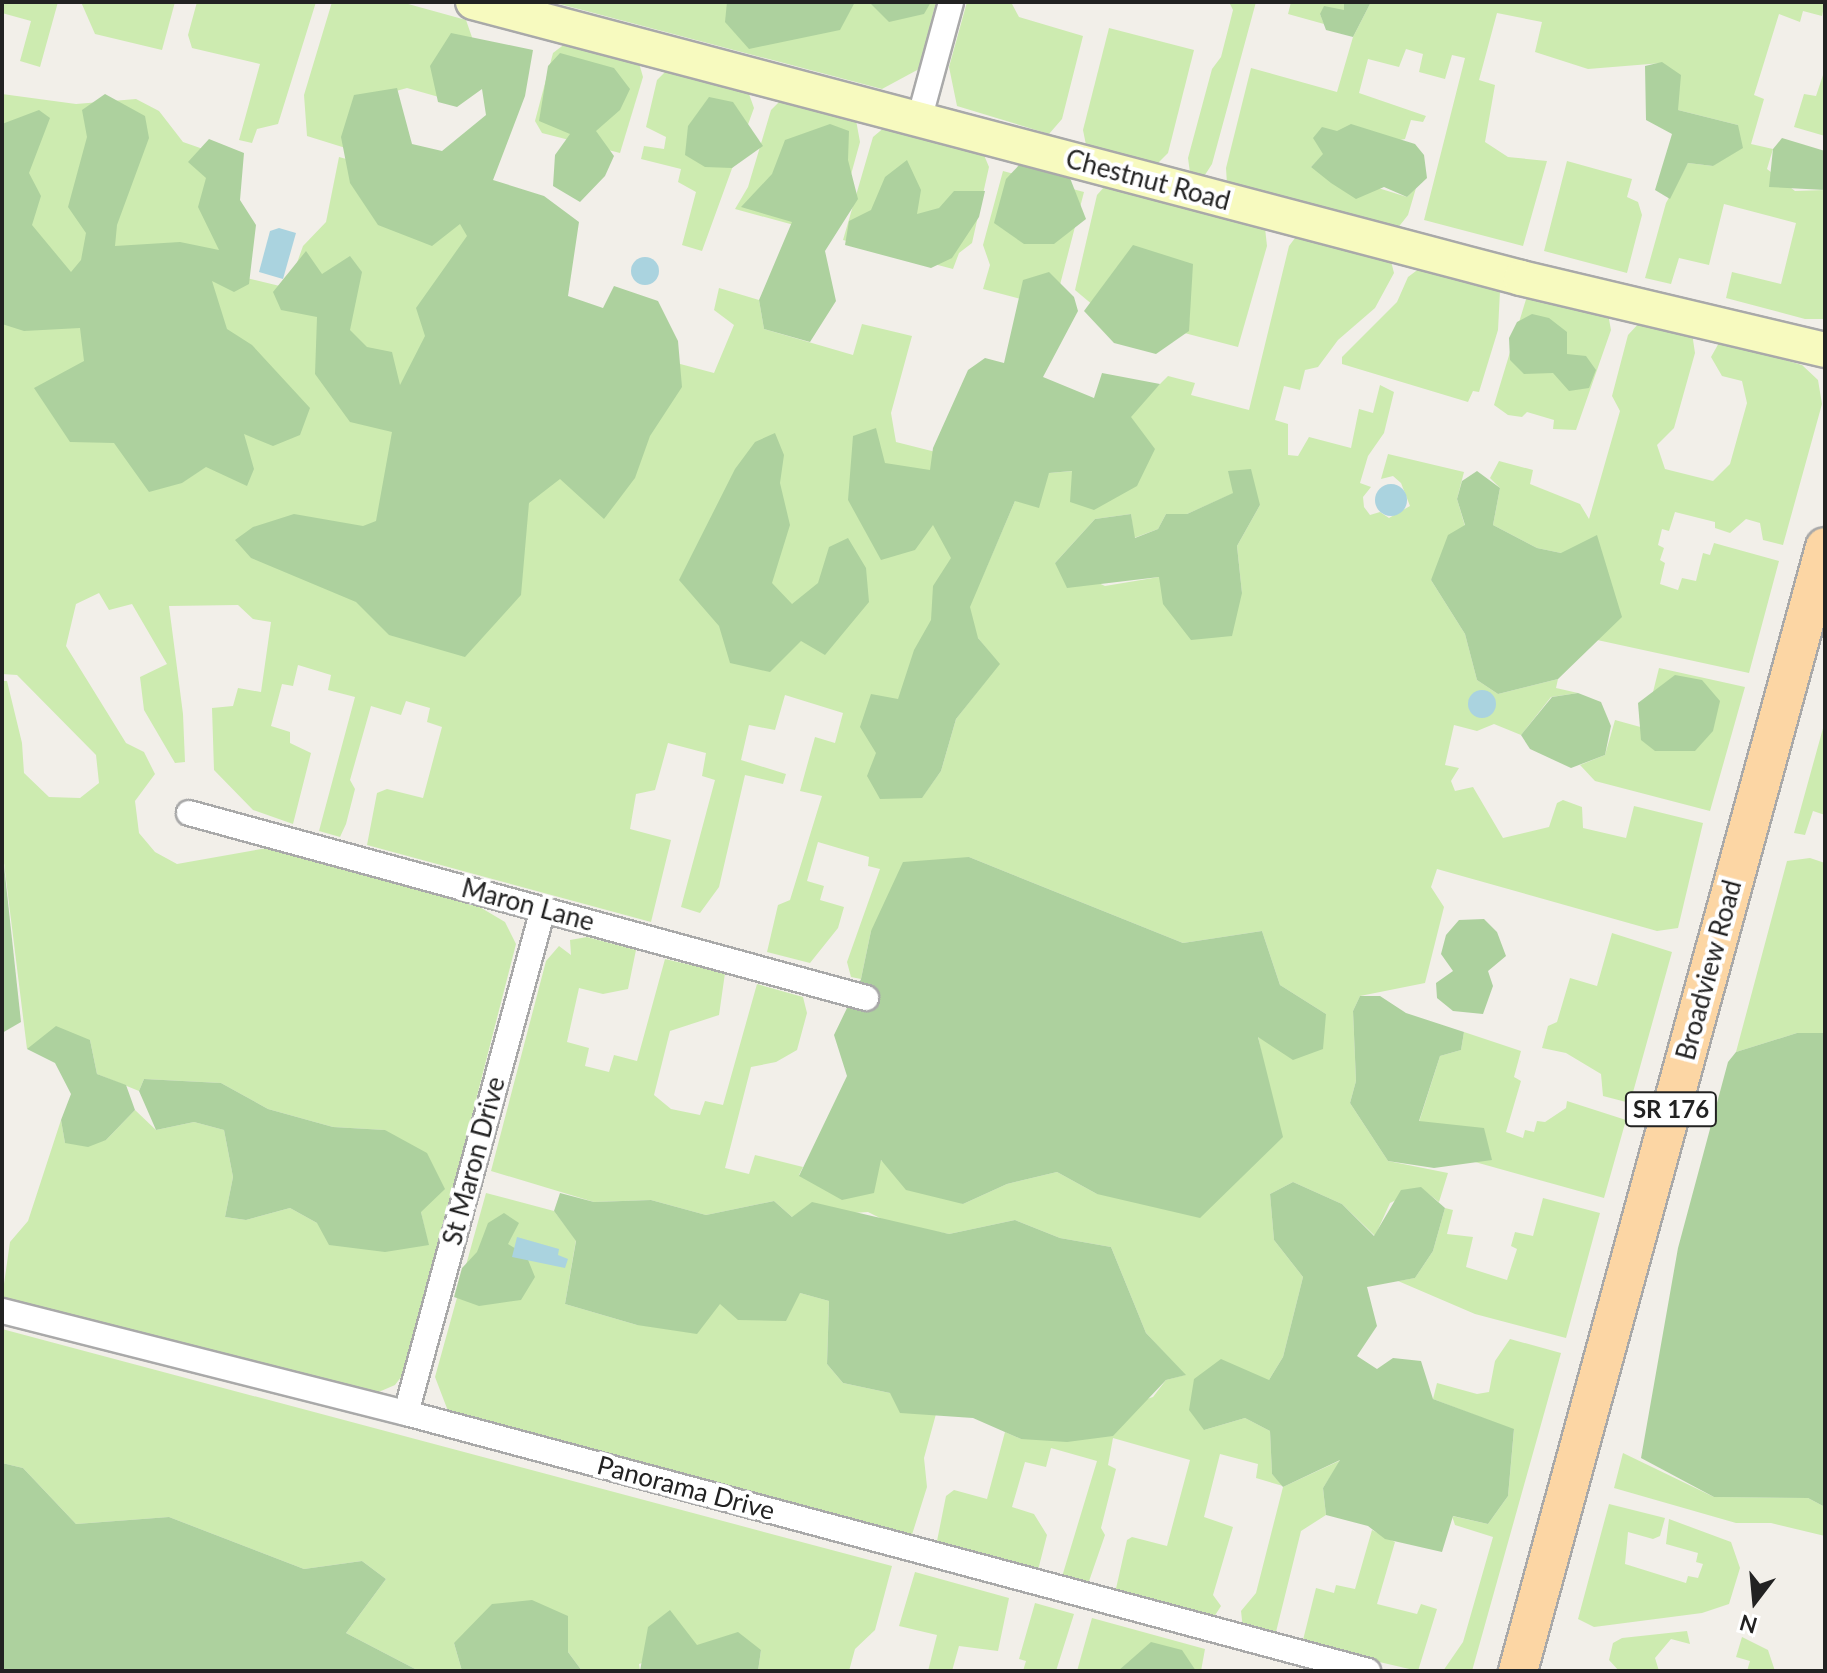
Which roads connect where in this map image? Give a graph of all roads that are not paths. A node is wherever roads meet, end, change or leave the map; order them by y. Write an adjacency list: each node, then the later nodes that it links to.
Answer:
1 (473, 2): 3 (street, Chestnut Road)
2 (951, 2): 3 (street)
3 (919, 120): 4 (street, Chestnut Road)
4 (1825, 350)
5 (1825, 547): 12 (main road, Broadview Road / SR 176)
6 (189, 813): 7 (street, Maron Lane)
7 (543, 909): 8 (street, Maron Lane); 10 (street, St Maron Drive)
8 (866, 998)
9 (2, 1311): 10 (street, Panorama Drive)
10 (406, 1413): 11 (street, Panorama Drive)
11 (1368, 1671)
12 (1518, 1671)

